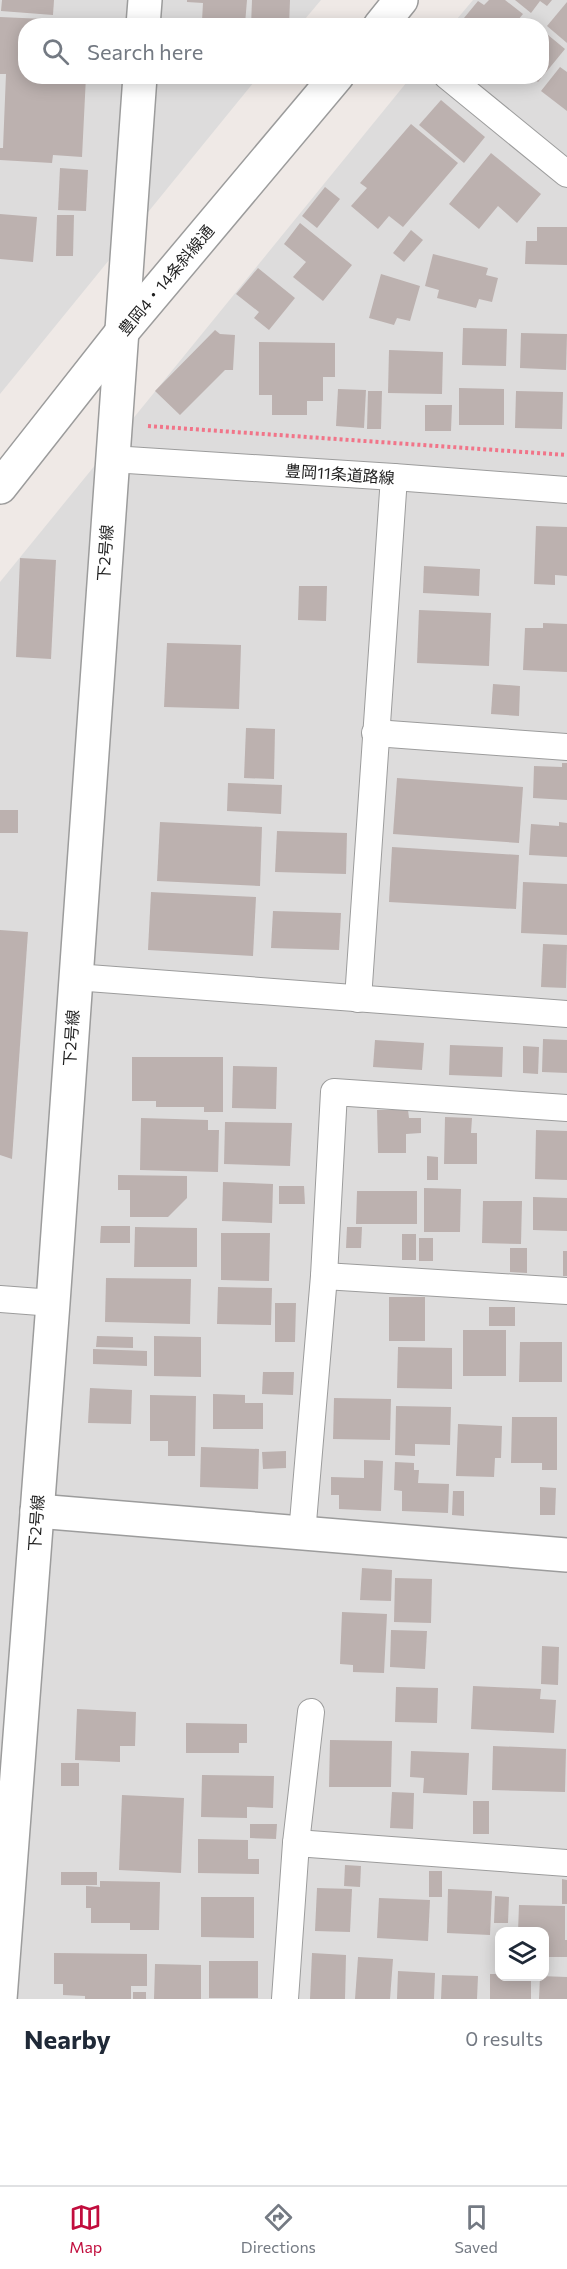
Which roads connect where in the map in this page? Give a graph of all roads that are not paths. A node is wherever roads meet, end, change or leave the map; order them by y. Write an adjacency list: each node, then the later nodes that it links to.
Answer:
1 (145, 0): 2 (street)
2 (144, 18)
3 (139, 84): 7 (street, 下2号線)
4 (330, 84): 7 (street, 豊岡4・14条斜線通)
5 (457, 84): 6 (street)
6 (567, 174)
7 (122, 332): 8 (street, 下2号線); 10 (street, 豊岡4・14条斜線通)
8 (112, 459): 9 (street, 豊岡11条道路線); 14 (street, 下2号線)
9 (394, 477): 11 (street, 豊岡11条道路線); 12 (street)
10 (0, 487)
11 (567, 490)
12 (375, 733): 13 (street); 15 (street)
13 (567, 747)
14 (75, 977): 15 (street); 21 (street, 下2号線)
15 (358, 999): 16 (street)
16 (567, 1014)
17 (567, 1108): 18 (street)
18 (324, 1276): 19 (street); 23 (street)
19 (567, 1291)
20 (0, 1299): 21 (street)
21 (53, 1303): 22 (street, 下2号線)
22 (37, 1511): 23 (street); 28 (street, 下2号線)
23 (302, 1534): 24 (street)
24 (567, 1555)
25 (311, 1712): 26 (street)
26 (297, 1843): 27 (street); 30 (street)
27 (567, 1863)
28 (1, 1962): 29 (street, 下2号線)
29 (0, 1999)
30 (285, 1999)

